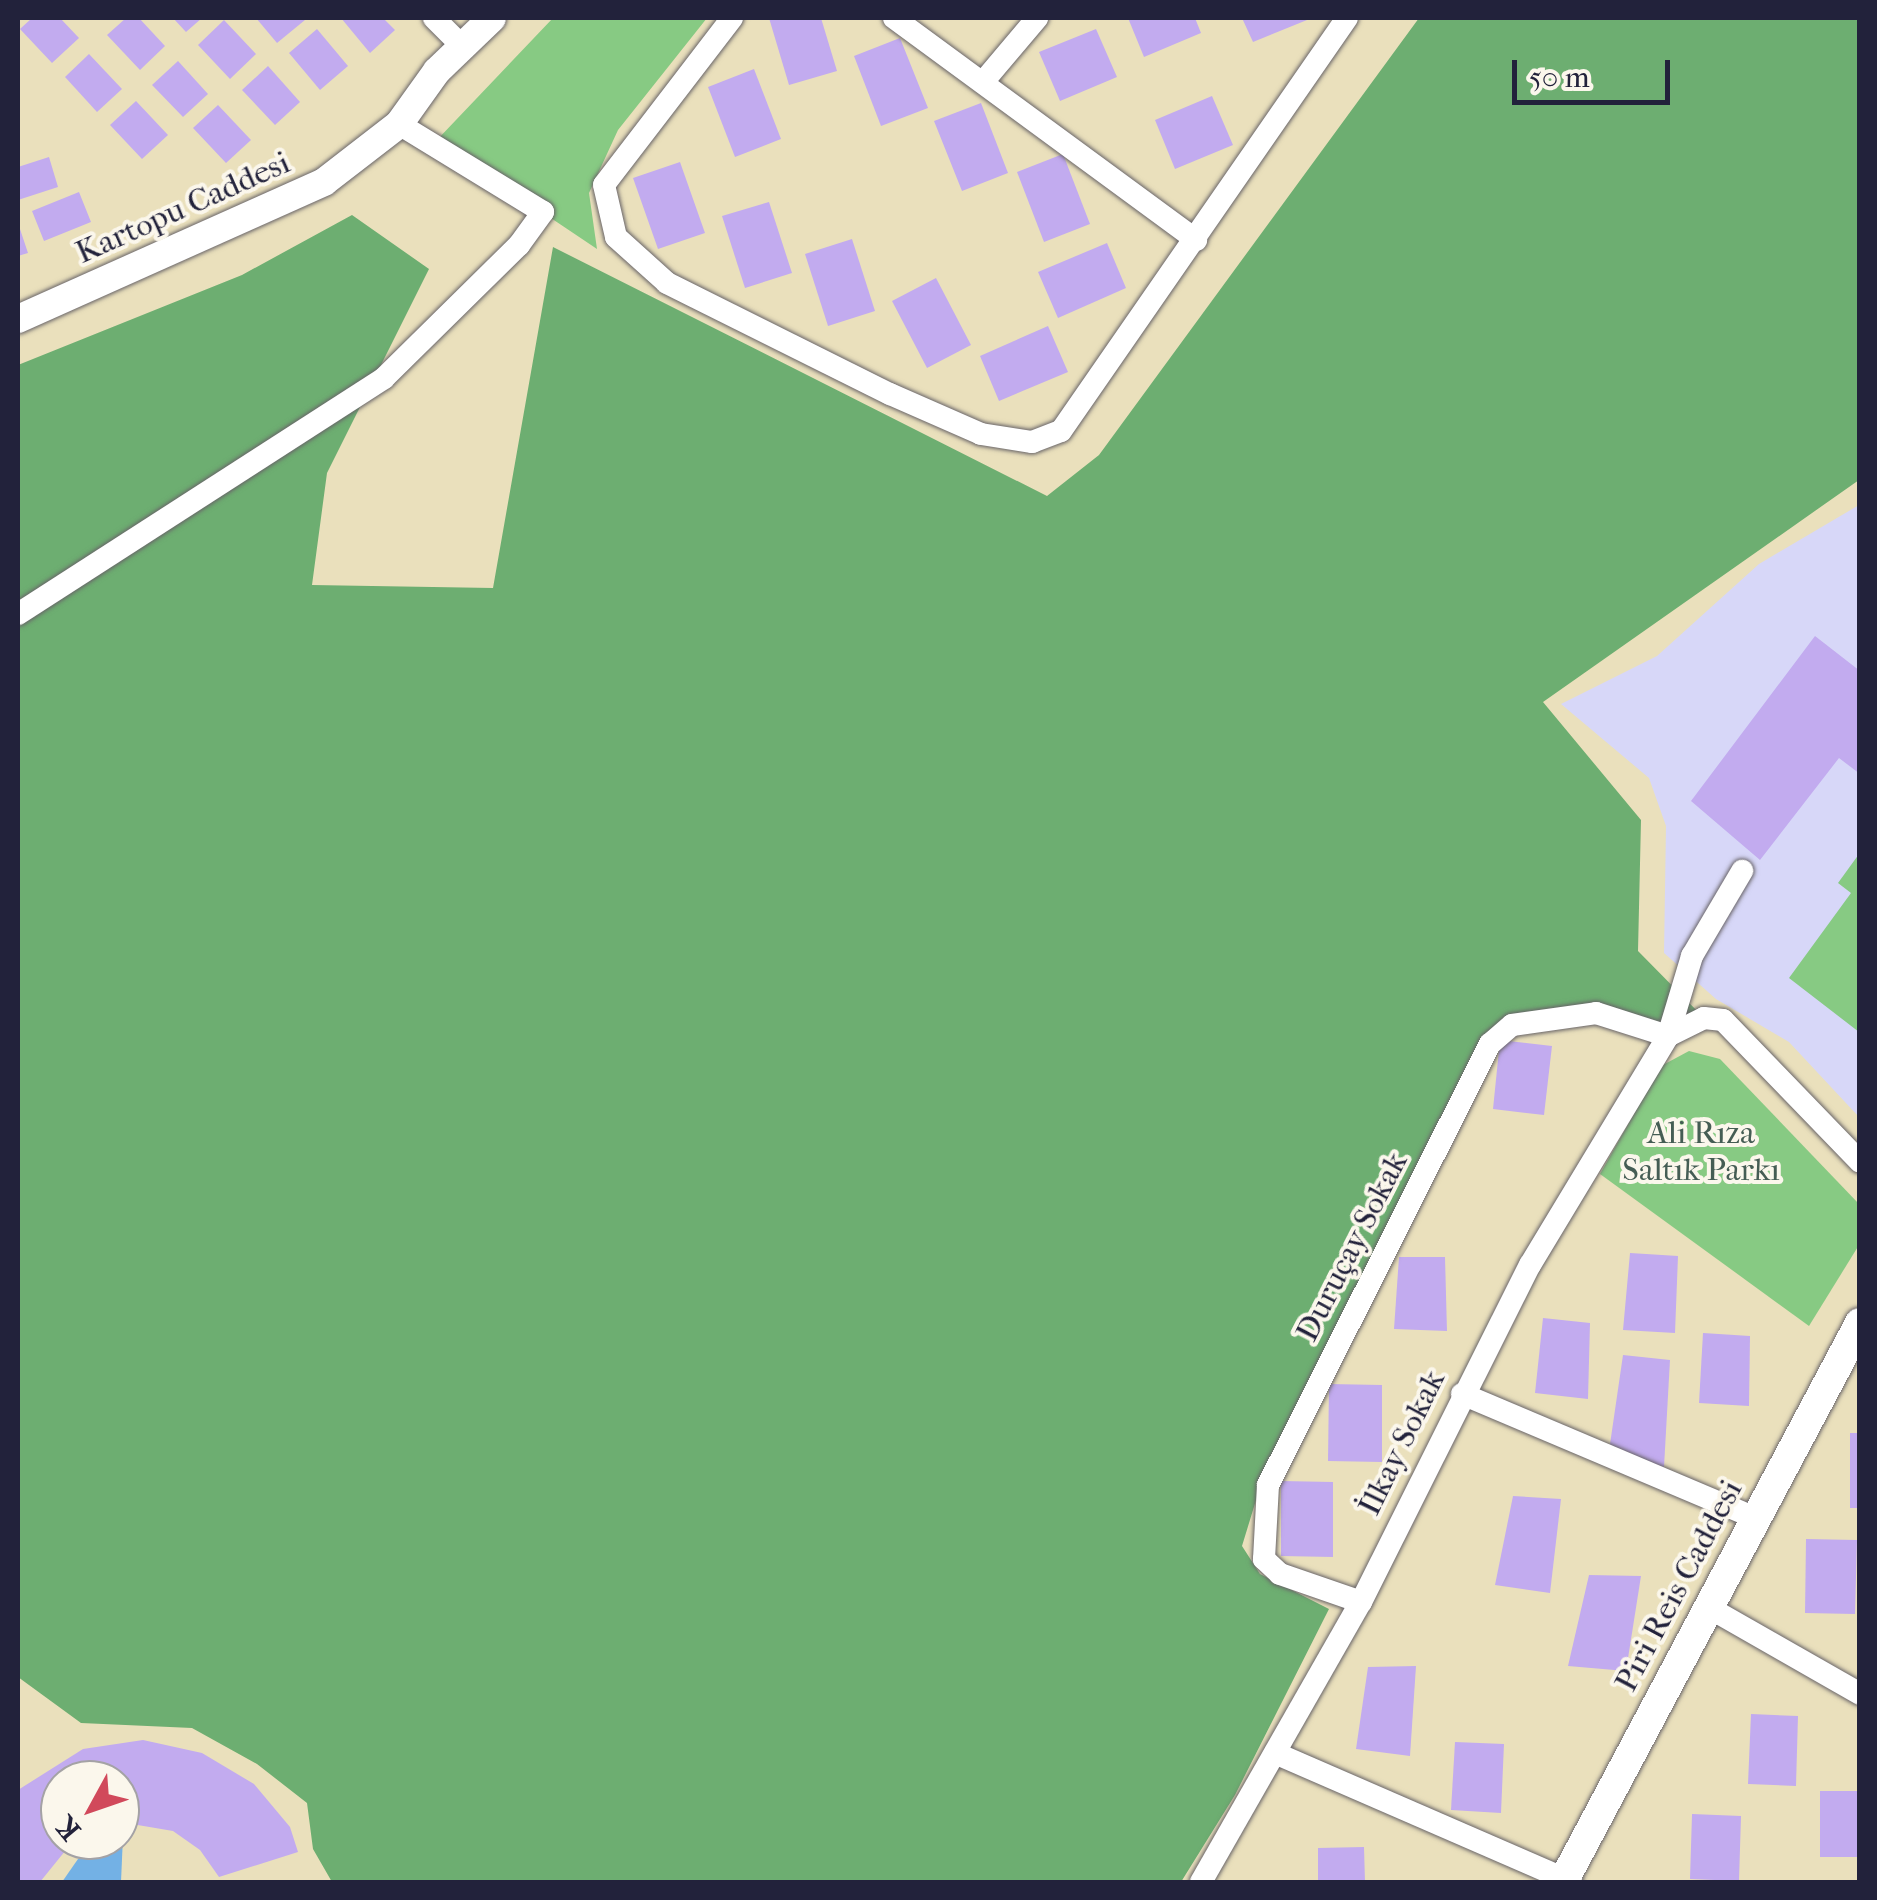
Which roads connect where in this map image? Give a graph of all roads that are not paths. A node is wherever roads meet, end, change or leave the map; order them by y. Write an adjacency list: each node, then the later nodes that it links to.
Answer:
1 (434, 18): 7 (street)
2 (492, 18): 7 (street, Kartopu Caddesi)
3 (732, 18): 10 (street)
4 (894, 18): 8 (street)
5 (1038, 18): 8 (street)
6 (1346, 18): 10 (street)
7 (462, 47): 9 (street, Kartopu Caddesi)
8 (983, 82): 10 (street)
9 (399, 124): 11 (street, Kartopu Caddesi); 12 (street)
10 (1196, 240)
11 (18, 320)
12 (18, 614)
13 (1742, 872): 14 (street, İlkay Sokak)
14 (1668, 1036): 15 (street); 17 (street, İlkay Sokak); 19 (street, Duruçay Sokak)
15 (1860, 1162)
16 (1860, 1323): 18 (main road, Piri Reis Caddesi)
17 (1462, 1394): 18 (street); 19 (street, İlkay Sokak)
18 (1755, 1518): 20 (main road, Piri Reis Caddesi)
19 (1361, 1602): 22 (street, İlkay Sokak)
20 (1706, 1606): 21 (street); 23 (main road, Piri Reis Caddesi)
21 (1860, 1694)
22 (1274, 1754): 23 (street); 24 (street, İlkay Sokak)
23 (1566, 1881)
24 (1201, 1882)

